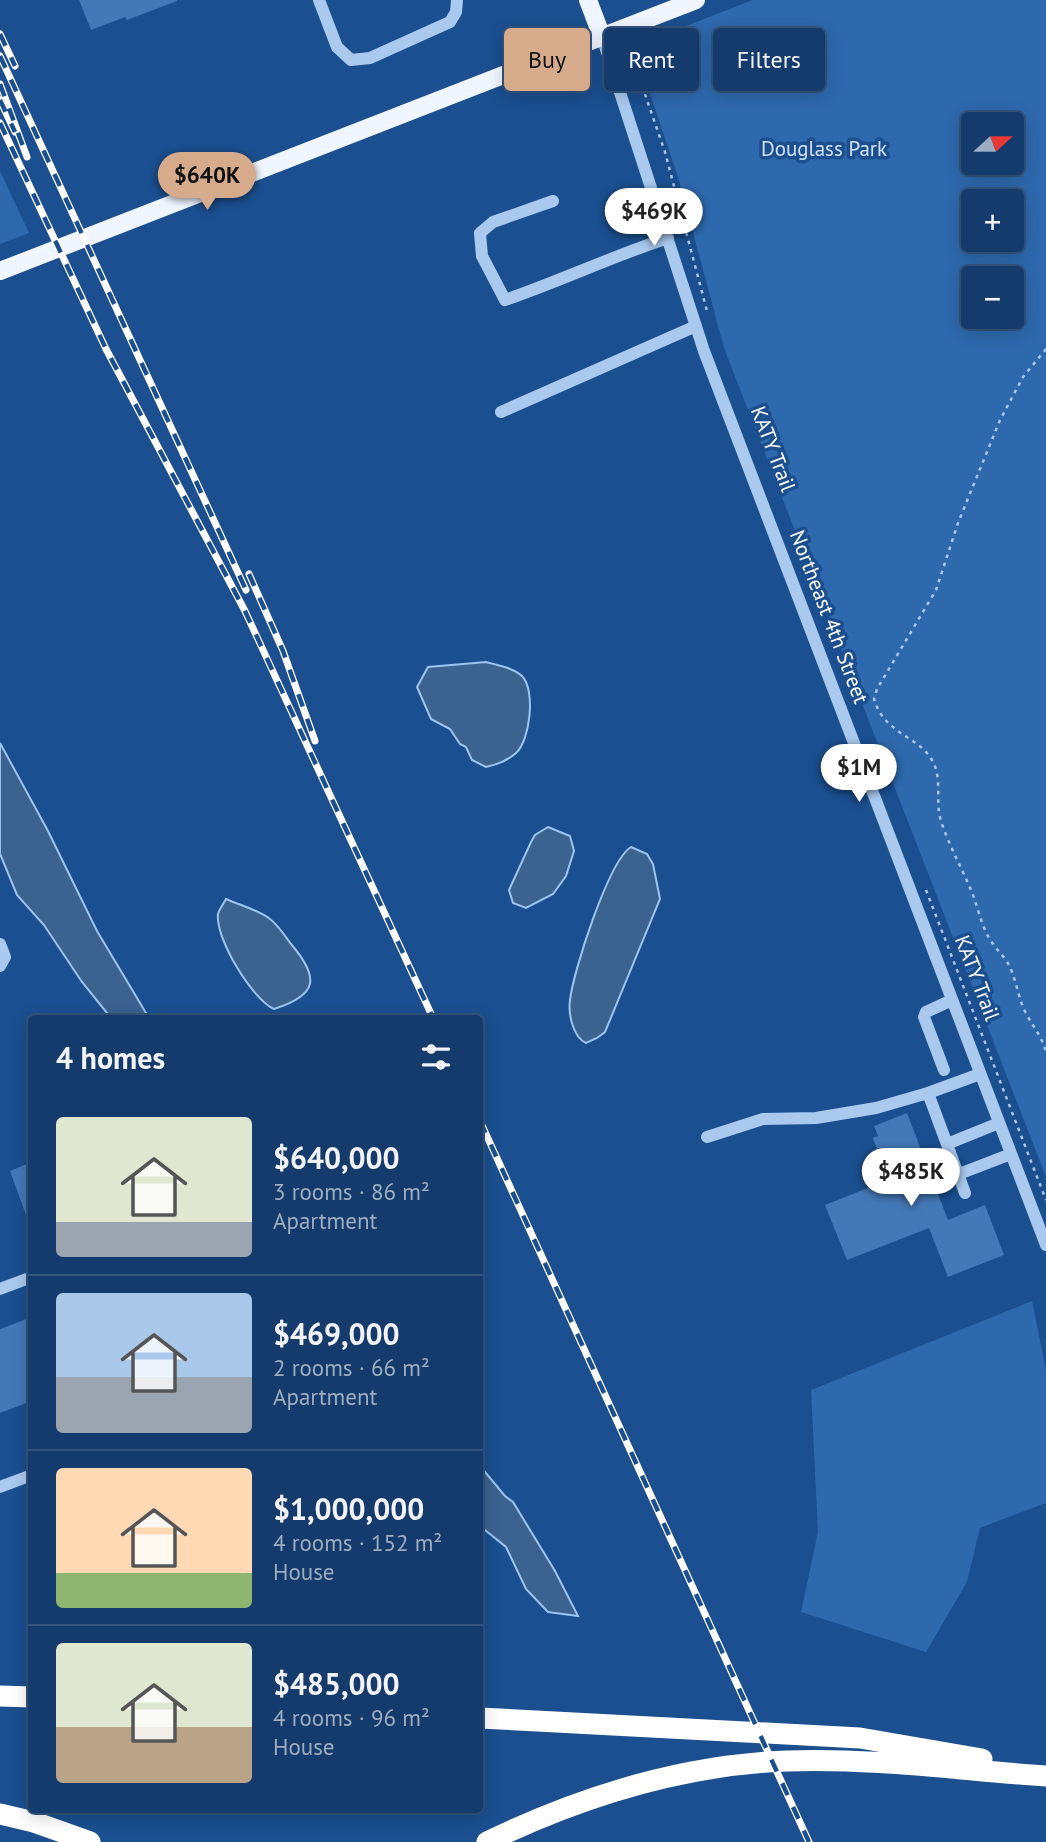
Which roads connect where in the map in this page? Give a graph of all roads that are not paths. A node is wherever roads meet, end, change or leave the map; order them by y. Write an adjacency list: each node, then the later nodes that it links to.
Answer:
1 (319, 0): 2 (street)
2 (457, 0)
3 (588, 0): 5 (main road, Northeast 4th Street)
4 (696, 0): 5 (main road)
5 (602, 37): 7 (street, Northeast 4th Street); 8 (main road)
6 (553, 201): 7 (street)
7 (668, 238): 9 (street, Northeast 4th Street)
8 (0, 271)
9 (696, 326): 10 (street); 13 (street, Northeast 4th Street)
10 (501, 412)
11 (0, 944): 12 (street)
12 (0, 966)
13 (952, 1000): 14 (street); 15 (street, Northeast 4th Street)
14 (944, 1070)
15 (980, 1073): 16 (street); 17 (street, Northeast 4th Street)
16 (928, 1093): 18 (street); 19 (street)
17 (999, 1123): 19 (street); 20 (street, Northeast 4th Street)
18 (707, 1137)
19 (947, 1144): 21 (street)
20 (1012, 1154): 21 (street); 23 (street, Northeast 4th Street)
21 (959, 1174): 22 (street)
22 (965, 1193)
23 (1046, 1245)
24 (28, 1279): 25 (street)
25 (0, 1289)
26 (28, 1476): 27 (street)
27 (0, 1487)
28 (0, 1696): 29 (highway)
29 (28, 1697)
30 (483, 1718): 31 (highway)
31 (1046, 1773): 34 (highway)
32 (0, 1814): 33 (highway)
33 (90, 1842)
34 (487, 1842)

